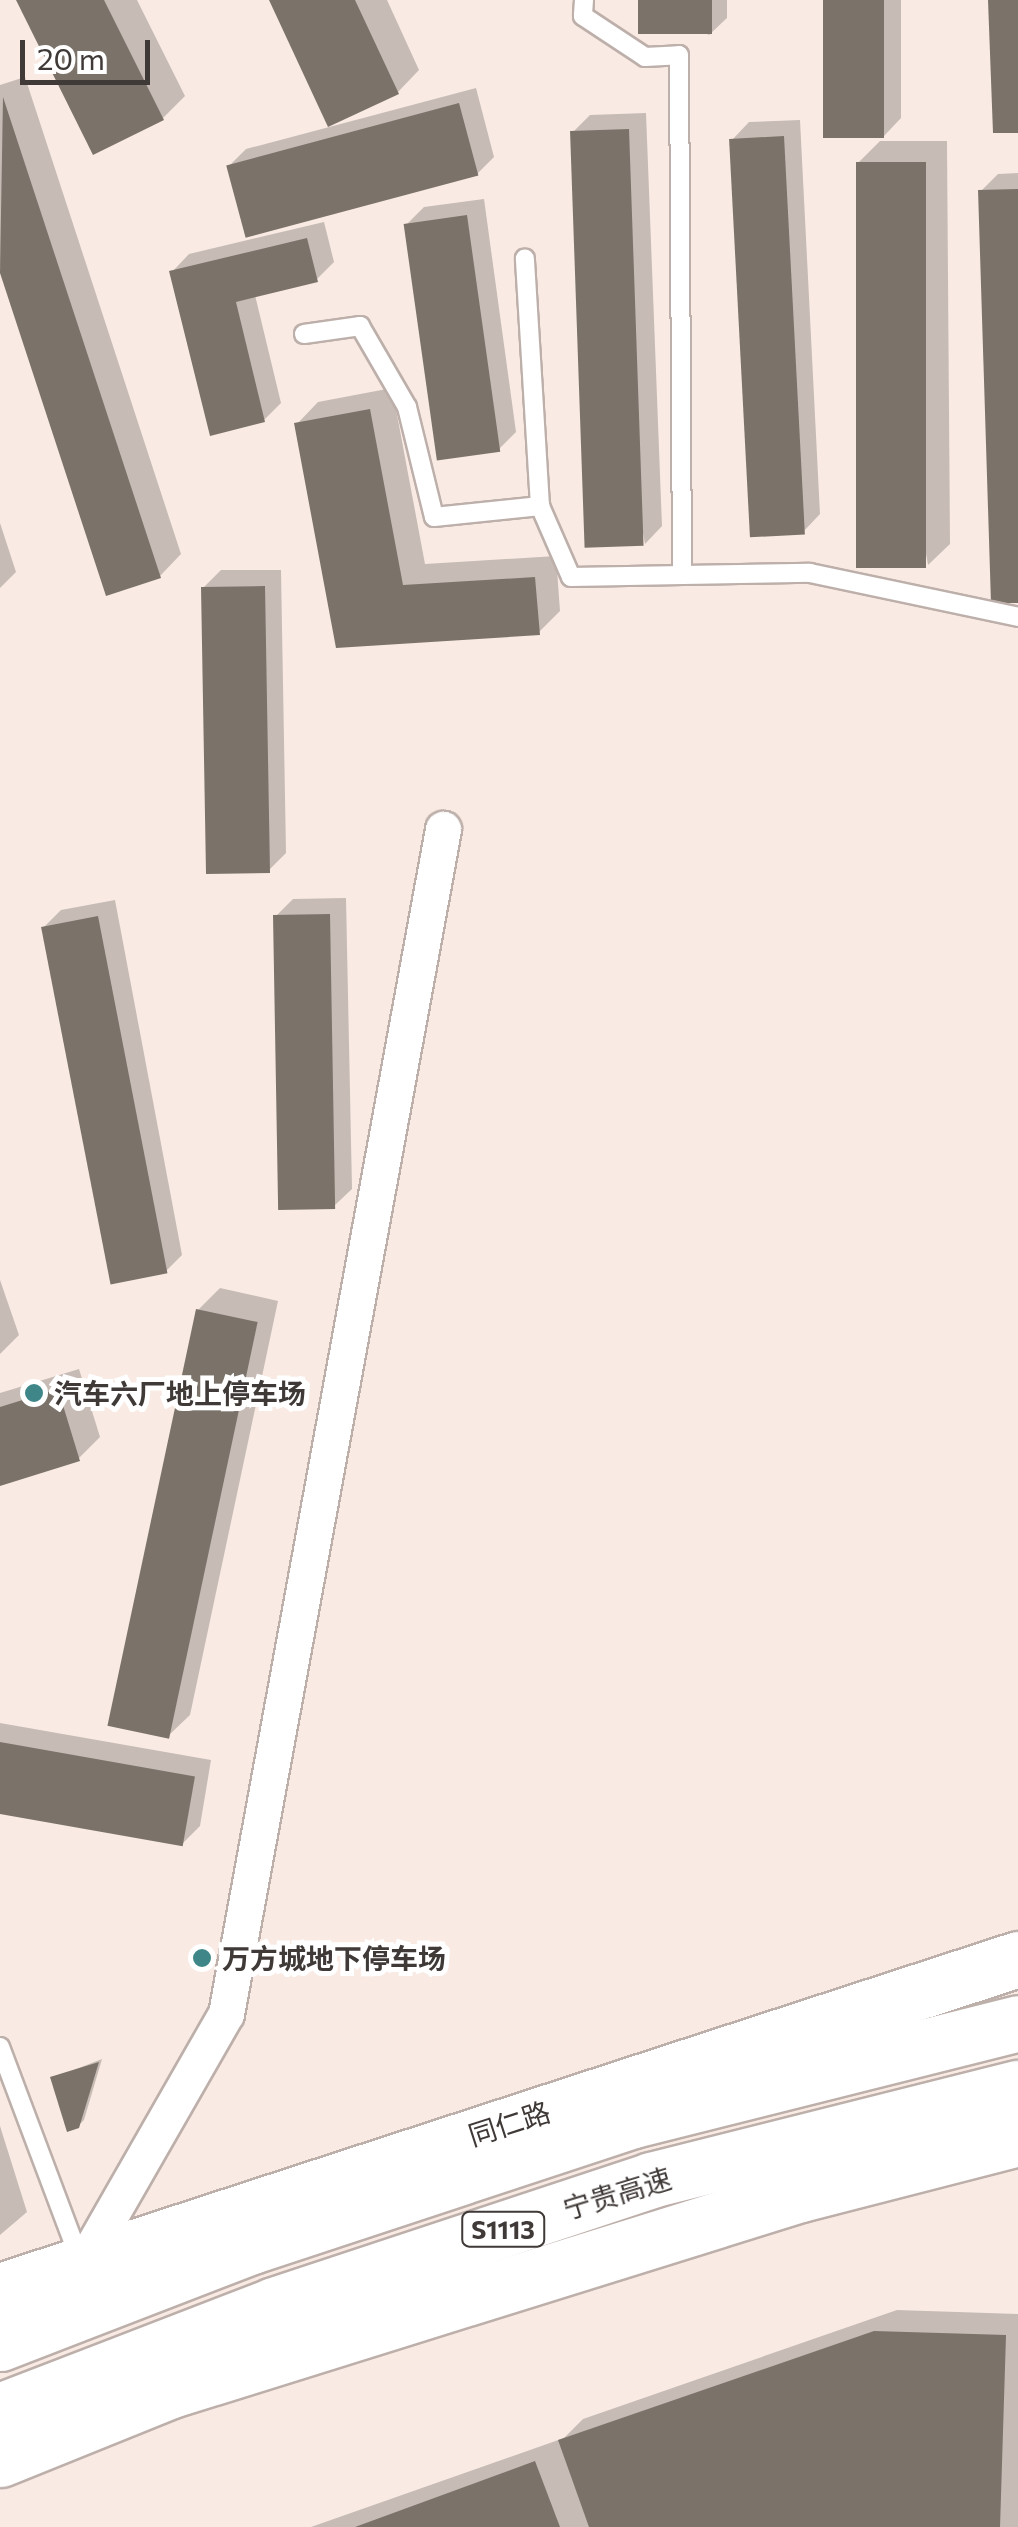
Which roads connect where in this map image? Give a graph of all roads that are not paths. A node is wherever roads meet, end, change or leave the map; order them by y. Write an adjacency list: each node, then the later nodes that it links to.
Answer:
1 (584, 0): 5 (lane)
2 (525, 258): 4 (lane)
3 (304, 334): 4 (lane)
4 (540, 506): 5 (lane)
5 (682, 575): 6 (lane)
6 (1018, 616)
7 (443, 829): 14 (street)
8 (1018, 1959): 14 (main road, 同仁路)
9 (1018, 2023): 16 (main road, S1113)
10 (0, 2047): 11 (lane)
11 (6, 2080): 14 (lane)
12 (1018, 2088): 17 (main road, 宁贵高速 / S1113)
13 (1018, 2138): 18 (main road)
14 (82, 2265): 15 (main road, 同仁路)
15 (0, 2291)
16 (0, 2343)
17 (0, 2411)
18 (0, 2459)

